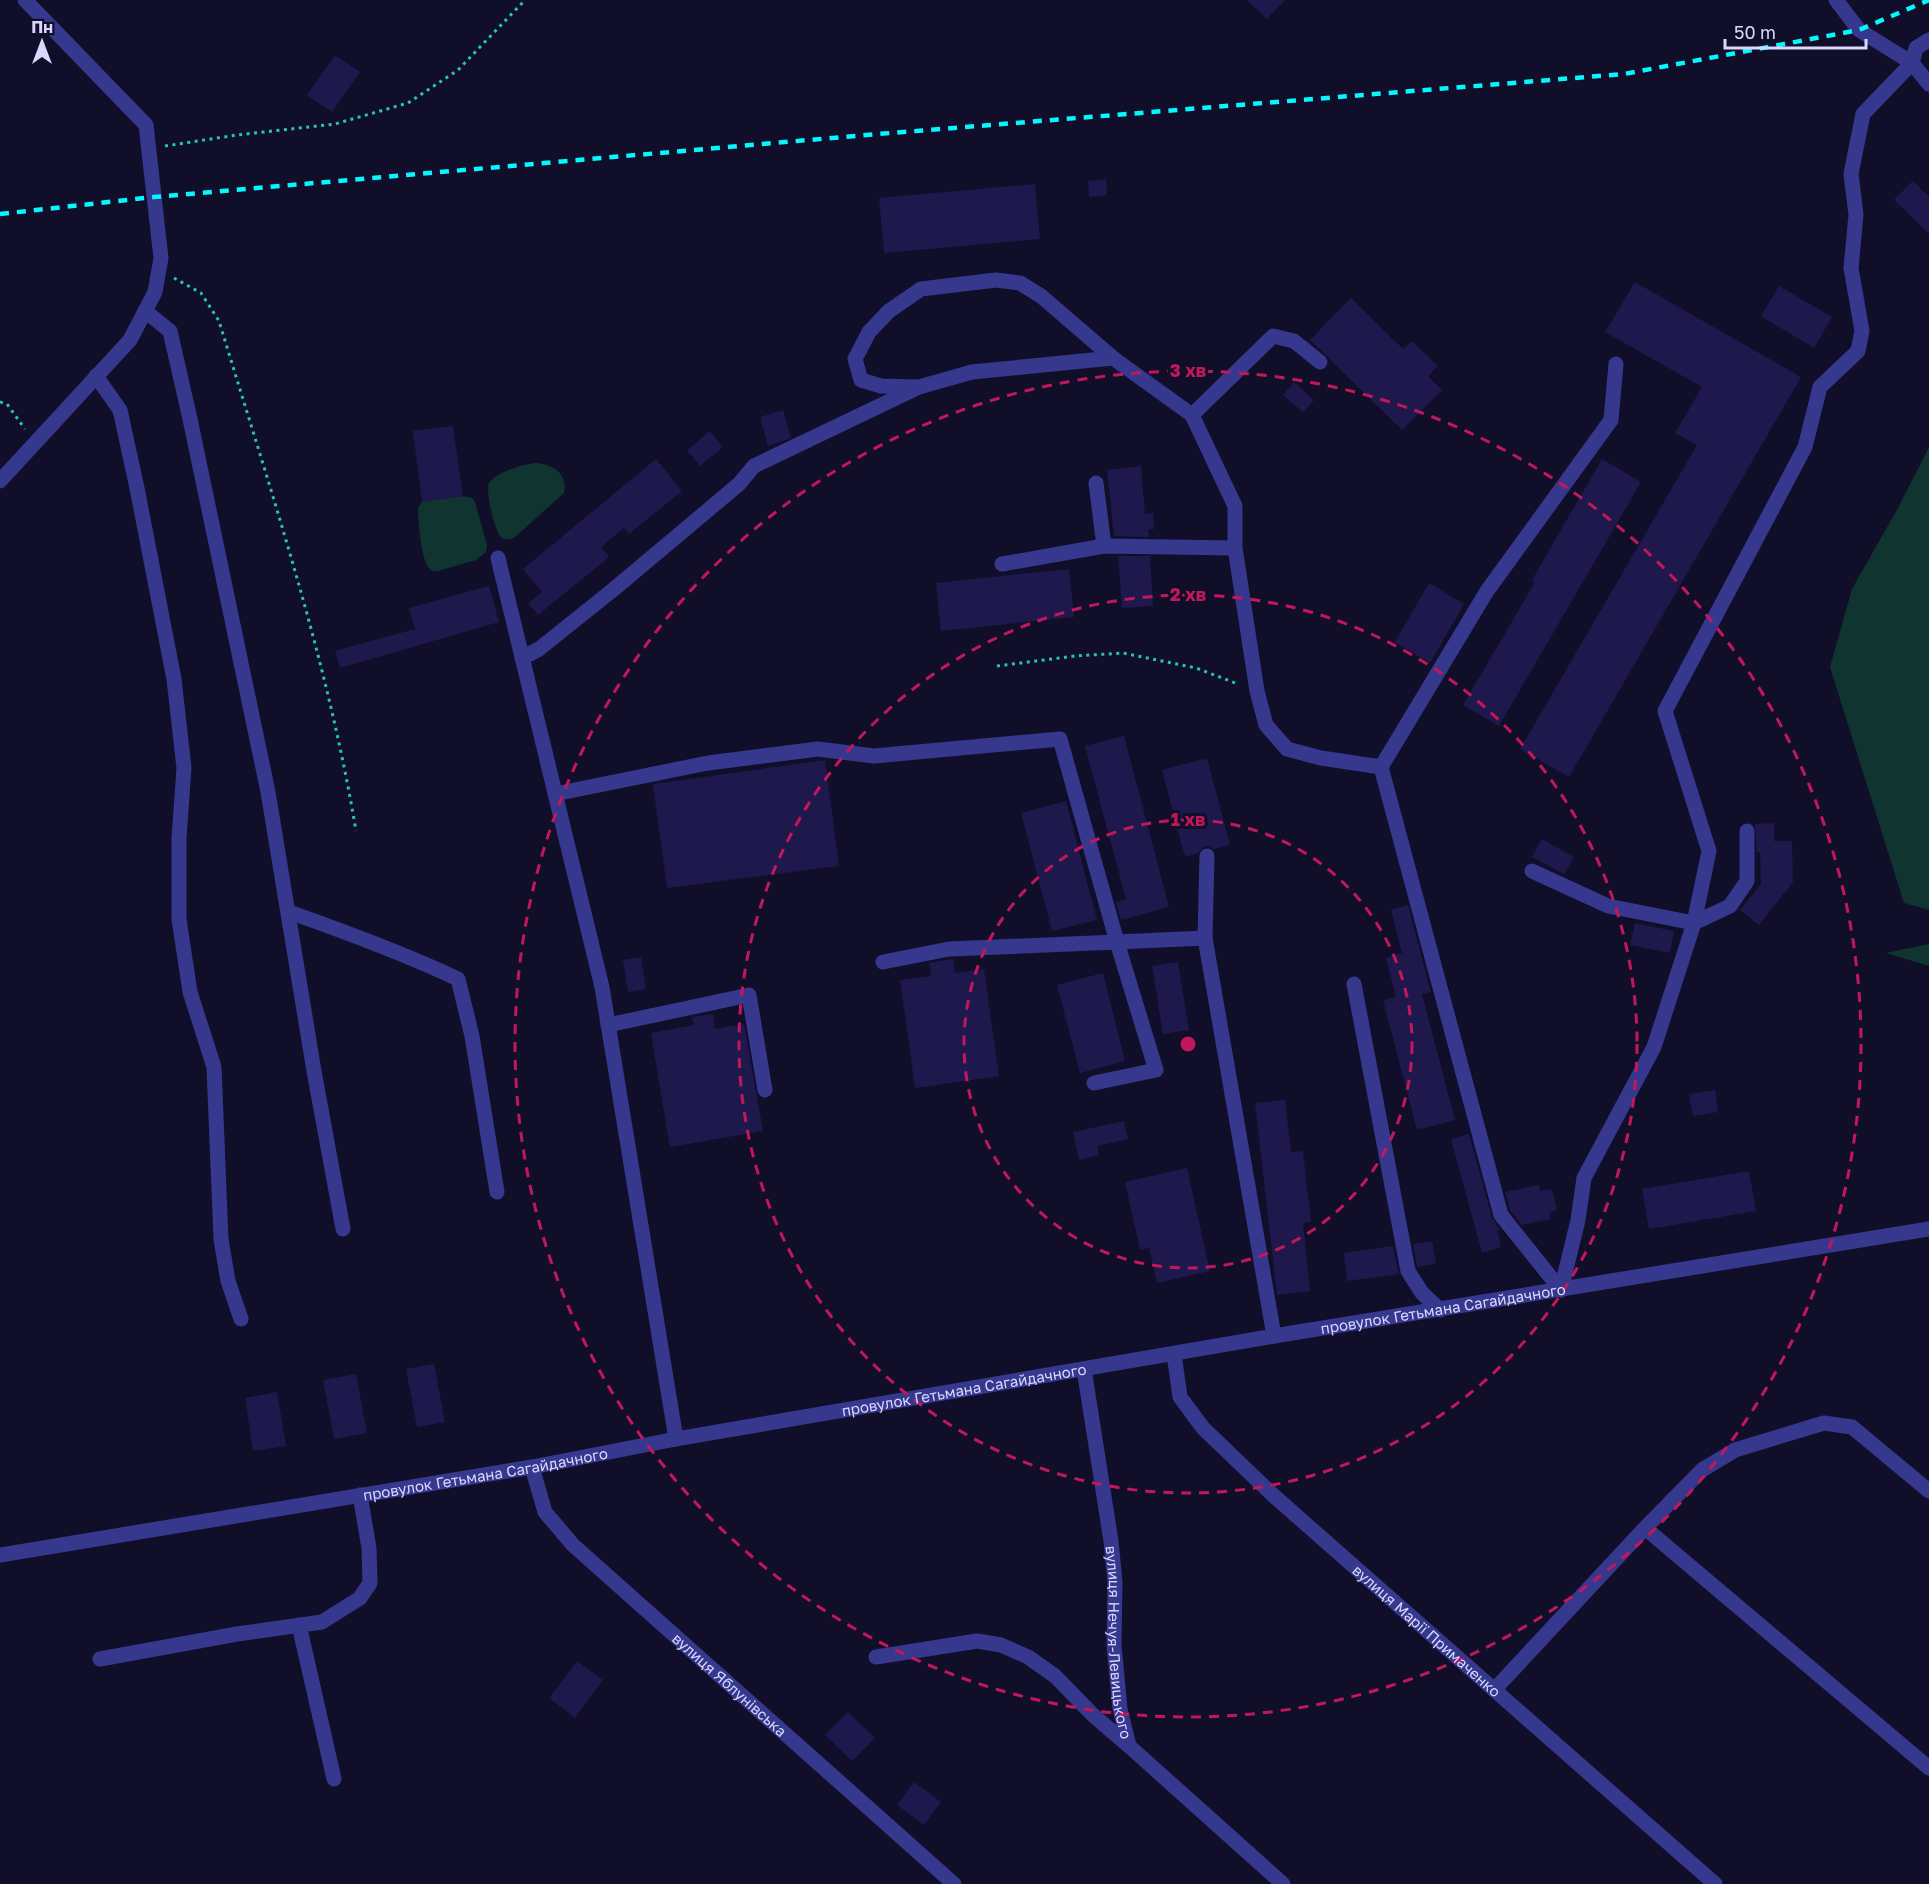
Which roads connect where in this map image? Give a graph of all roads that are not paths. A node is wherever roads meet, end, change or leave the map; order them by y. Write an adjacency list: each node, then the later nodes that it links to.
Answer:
1 (25, 0): 6 (street)
2 (1836, 0): 4 (street)
3 (1929, 40): 4 (street)
4 (1912, 63): 5 (street); 26 (street)
5 (1929, 84)
6 (146, 311): 10 (street); 25 (street)
7 (1113, 358): 11 (street); 11 (street); 12 (street)
8 (1320, 362): 12 (street)
9 (1616, 364): 20 (street)
10 (96, 376): 13 (street); 39 (street)
11 (919, 387): 19 (street)
12 (1192, 415): 16 (street)
13 (0, 480)
14 (1096, 483): 15 (street)
15 (1104, 546): 16 (street); 18 (street)
16 (1235, 548): 20 (street)
17 (498, 558): 19 (street)
18 (1002, 564)
19 (522, 658): 21 (street)
20 (1381, 767): 37 (street)
21 (555, 794): 28 (street); 31 (street)
22 (1747, 831): 26 (street)
23 (1207, 856): 27 (street)
24 (1532, 871): 26 (street)
25 (289, 912): 34 (street); 35 (street)
26 (1694, 923): 37 (street)
27 (1205, 938): 28 (street); 40 (street)
28 (1117, 942): 29 (street); 32 (street)
29 (883, 962)
30 (1354, 984): 38 (street)
31 (608, 1025): 33 (street); 43 (street)
32 (1094, 1083)
33 (765, 1090)
34 (497, 1192)
35 (343, 1229)
36 (1929, 1229): 37 (street, провулок Гетьмана Сагайдачного)
37 (1561, 1290): 38 (street, провулок Гетьмана Сагайдачного)
38 (1440, 1310): 40 (street, провулок Гетьмана Сагайдачного)
39 (242, 1319)
40 (1274, 1336): 41 (street, провулок Гетьмана Сагайдачного)
41 (1174, 1354): 42 (street, провулок Гетьмана Сагайдачного); 52 (street, вулиця Марії Примаченко)
42 (1084, 1369): 43 (street, провулок Гетьмана Сагайдачного); 53 (street, вулиця Нечуя-Левицького)
43 (676, 1439): 44 (street, провулок Гетьмана Сагайдачного)
44 (532, 1467): 46 (street, провулок Гетьмана Сагайдачного); 56 (street, вулиця Яблунівська)
45 (1929, 1491): 47 (street)
46 (360, 1495): 48 (street, провулок Гетьмана Сагайдачного); 49 (street)
47 (1645, 1528): 52 (street); 54 (street)
48 (0, 1555)
49 (300, 1625): 51 (street); 55 (street)
50 (876, 1658): 53 (street)
51 (100, 1659)
52 (1494, 1690): 58 (street, вулиця Марії Примаченко)
53 (1130, 1746): 57 (street, вулиця Нечуя-Левицького)
54 (1929, 1768)
55 (334, 1779)
56 (954, 1884)
57 (1283, 1884)
58 (1715, 1884)

